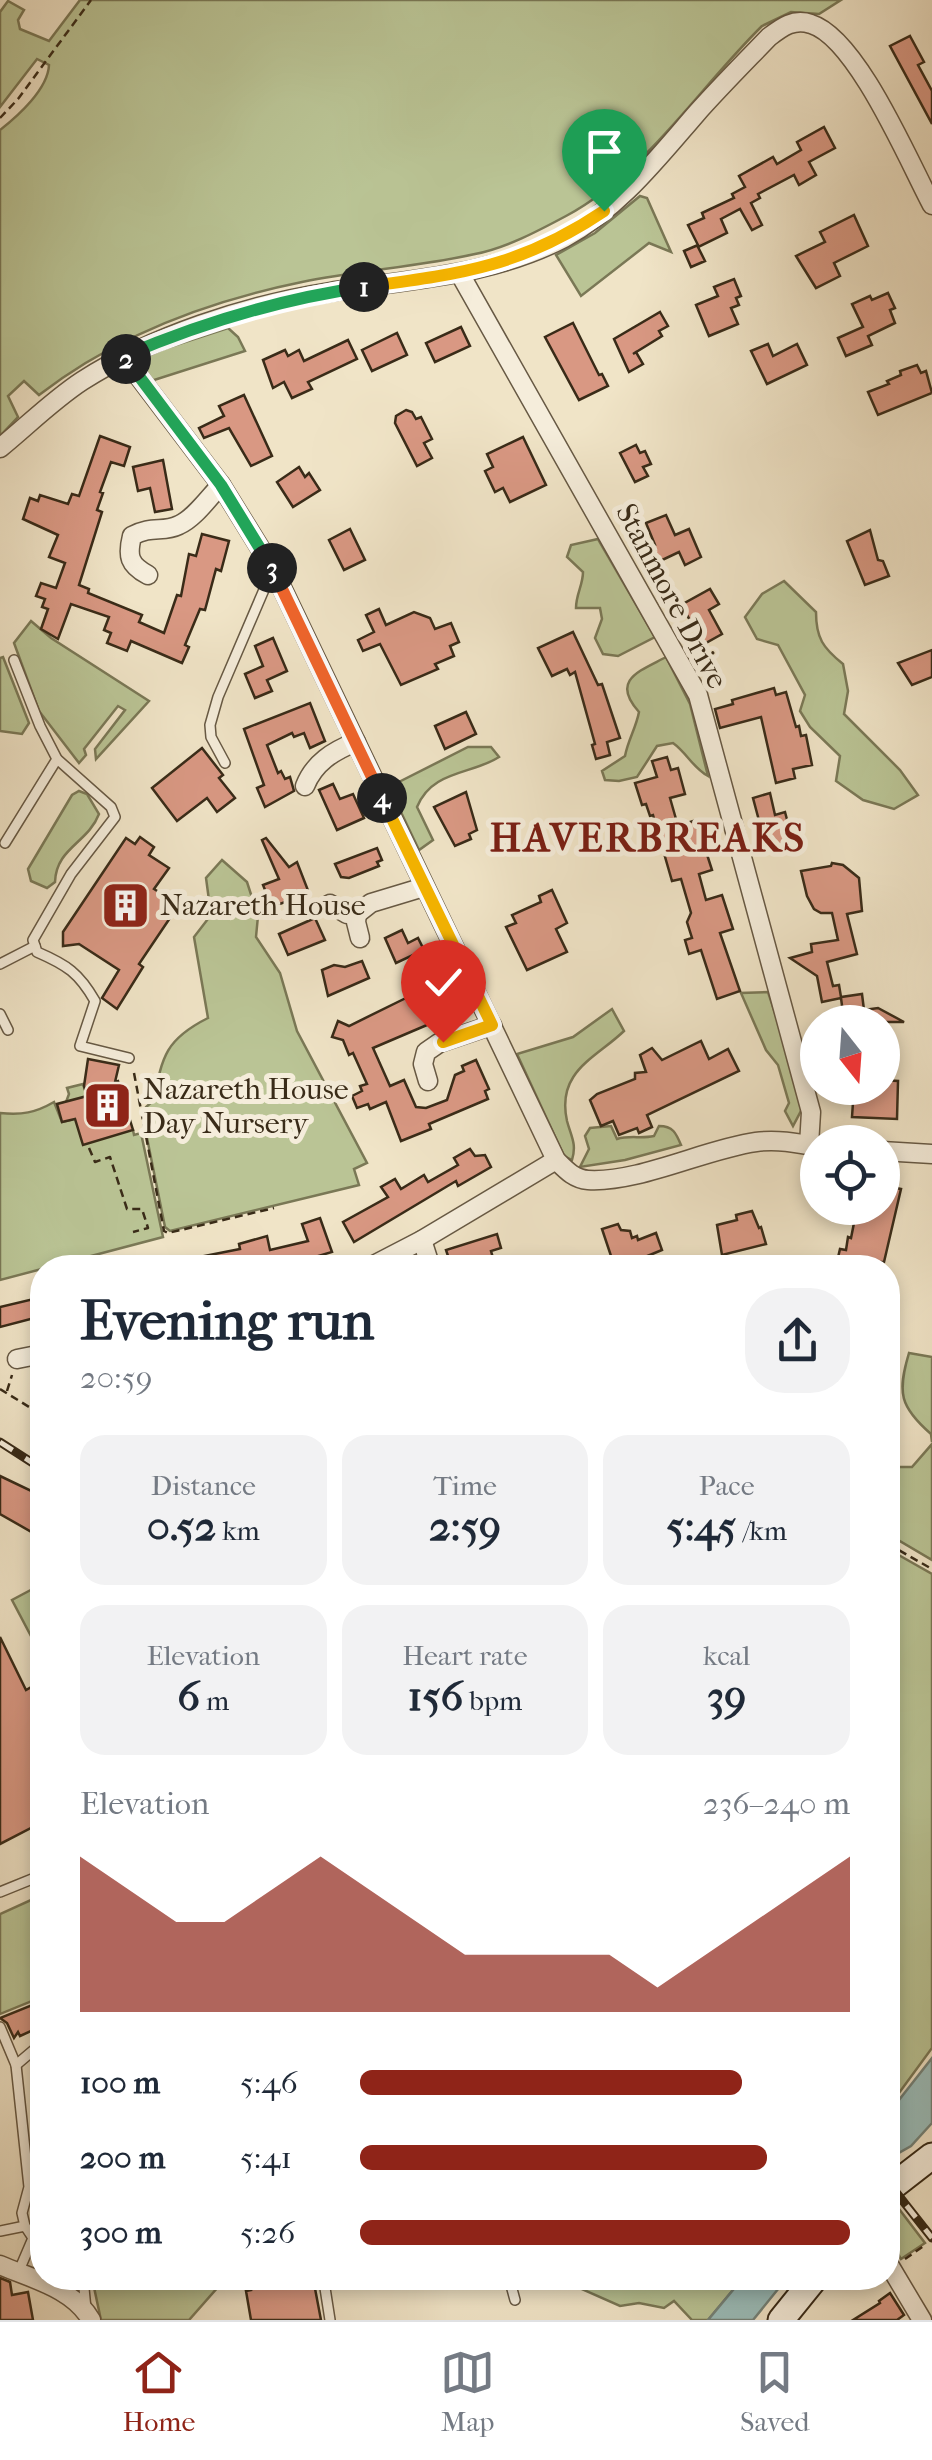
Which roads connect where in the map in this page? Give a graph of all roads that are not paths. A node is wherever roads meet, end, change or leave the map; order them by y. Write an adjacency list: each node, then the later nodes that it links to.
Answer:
1 (932, 205): 2 (street)
2 (460, 274): 3 (street); 25 (street, Stanmore Drive)
3 (124, 356): 4 (street); 5 (street)
4 (0, 448)
5 (221, 485): 6 (street); 7 (street)
6 (273, 568): 9 (street); 11 (lane)
7 (148, 575)
8 (14, 660): 10 (lane)
9 (356, 742): 12 (street); 14 (street)
10 (57, 759): 13 (lane); 18 (lane)
11 (225, 763)
12 (303, 773)
13 (5, 844)
14 (424, 887): 16 (street); 21 (street)
15 (330, 904): 16 (street)
16 (357, 914): 17 (street)
17 (360, 938)
18 (35, 946): 19 (lane); 23 (lane)
19 (0, 964)
20 (0, 1014): 22 (lane)
21 (492, 1025): 24 (street); 29 (street)
22 (8, 1030)
23 (129, 1058)
24 (428, 1080)
25 (812, 1125)
26 (800, 1144): 29 (street)
27 (900, 1152): 28 (street)
28 (932, 1154)
29 (556, 1160): 30 (street)
30 (422, 1240): 31 (street); 32 (street)
31 (393, 1255)
32 (427, 1255)
33 (30, 1359): 34 (street)
34 (22, 1363)
35 (30, 1880): 36 (lane)
36 (0, 1892)
37 (0, 2027): 39 (lane)
38 (30, 2054): 39 (lane)
39 (16, 2065): 42 (lane)
40 (932, 2156): 41 (street)
41 (900, 2181)
42 (25, 2226): 43 (lane); 44 (lane)
43 (0, 2230)
44 (30, 2234)
45 (30, 2245): 47 (lane)
46 (0, 2265): 47 (street)
47 (18, 2273): 48 (street)
48 (30, 2278)
49 (900, 2283): 59 (street)
50 (58, 2290): 56 (street)
51 (85, 2290): 56 (lane)
52 (325, 2290): 57 (lane)
53 (512, 2290): 55 (lane)
54 (805, 2290): 58 (street)
55 (514, 2300)
56 (88, 2316)
57 (330, 2320)
58 (781, 2320)
59 (922, 2320)

